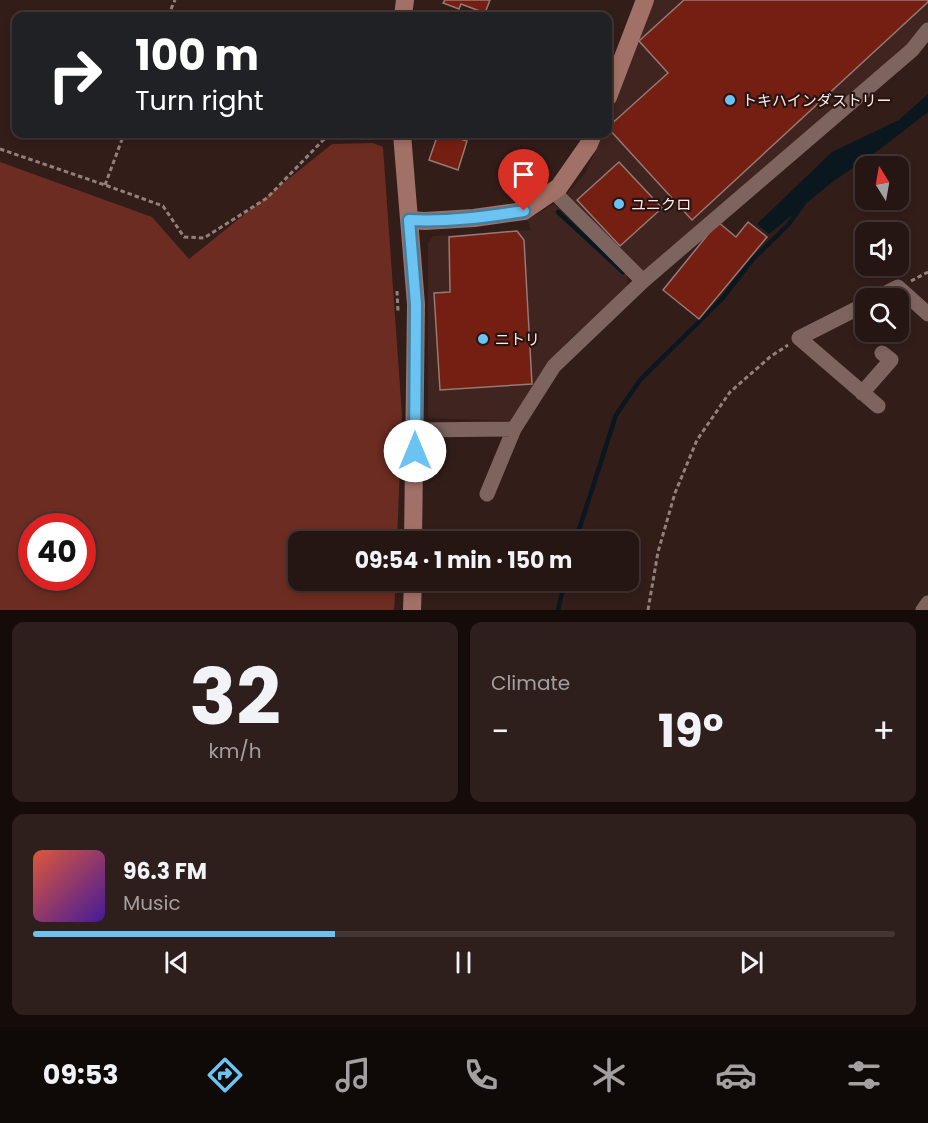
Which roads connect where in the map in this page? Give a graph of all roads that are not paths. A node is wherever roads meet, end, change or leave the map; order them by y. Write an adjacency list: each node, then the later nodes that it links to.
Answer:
1 (645, 0): 3 (street)
2 (928, 30): 8 (street)
3 (612, 87)
4 (402, 138): 7 (street)
5 (591, 138): 6 (street)
6 (554, 191): 7 (street); 8 (street)
7 (409, 220): 16 (street)
8 (644, 280): 15 (street)
9 (909, 297): 11 (street)
10 (855, 310): 13 (street)
11 (928, 314)
12 (882, 353): 13 (street)
13 (862, 393): 14 (street)
14 (878, 406)
15 (514, 429): 16 (street); 17 (street)
16 (415, 430): 18 (street)
17 (487, 495)
18 (413, 531)
19 (413, 591): 21 (street)
20 (928, 603): 22 (street)
21 (412, 610)
22 (922, 610)

